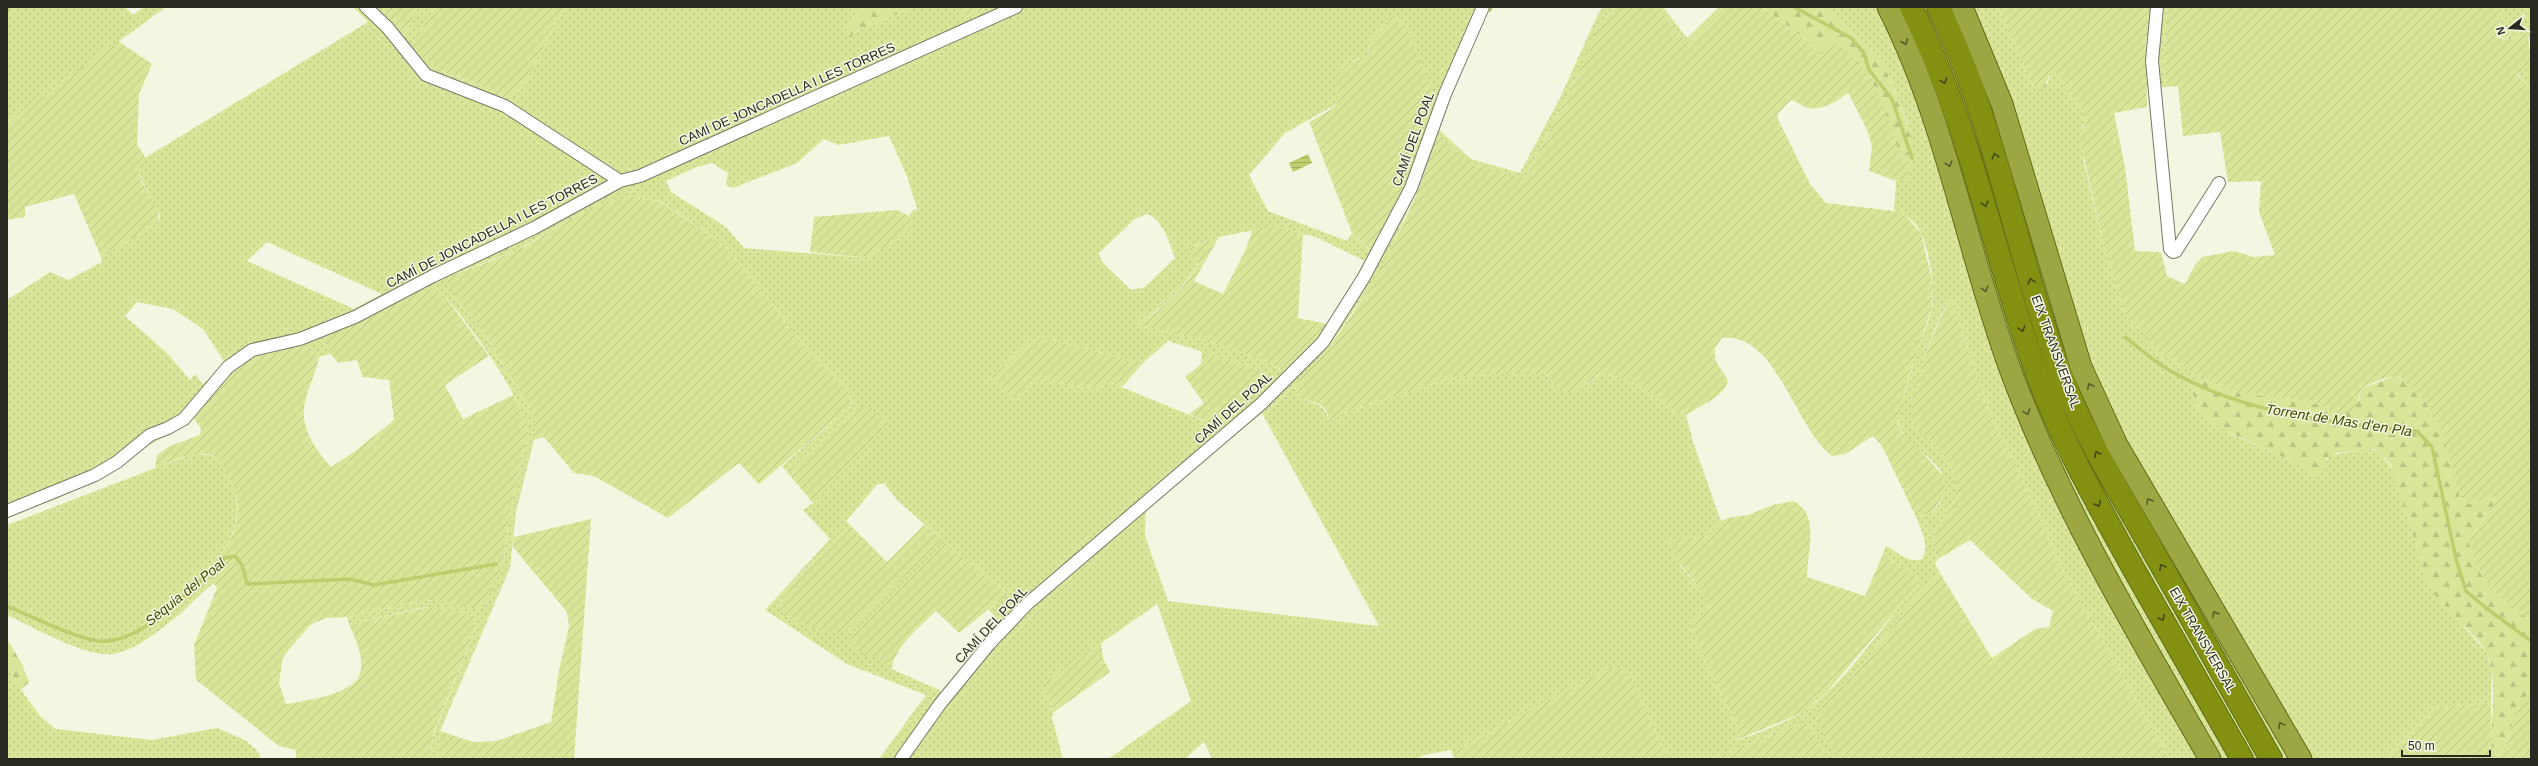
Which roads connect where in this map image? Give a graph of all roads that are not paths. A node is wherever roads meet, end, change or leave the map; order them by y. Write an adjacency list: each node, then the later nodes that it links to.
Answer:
1 (366, 7): 9 (street)
2 (1016, 7): 9 (street, CAMÍ DE JONCADELLA I LES TORRES)
3 (1483, 7): 13 (street, CAMÍ DEL POAL)
4 (1888, 7): 14 (highway, one-way to 14)
5 (1912, 7): 12 (highway, EIX TRANSVERSAL, one-way to 12)
6 (1938, 7): 15 (highway, EIX TRANSVERSAL, one-way to 6)
7 (1962, 7): 16 (highway, one-way to 7)
8 (2157, 7): 10 (street)
9 (620, 181): 11 (street, CAMÍ DE JONCADELLA I LES TORRES)
10 (2219, 183)
11 (7, 511)
12 (2238, 754)
13 (901, 759)
14 (2210, 759)
15 (2271, 759)
16 (2301, 759)

